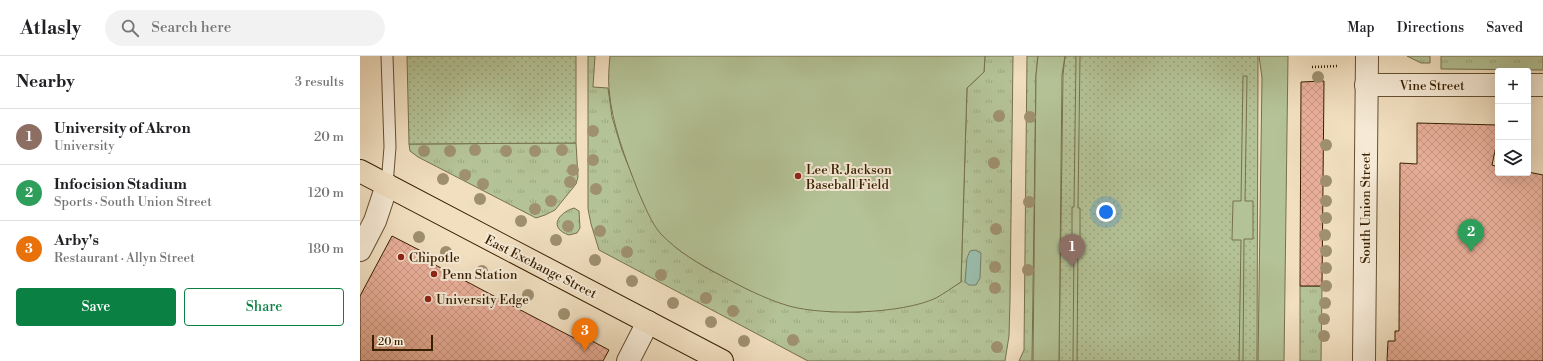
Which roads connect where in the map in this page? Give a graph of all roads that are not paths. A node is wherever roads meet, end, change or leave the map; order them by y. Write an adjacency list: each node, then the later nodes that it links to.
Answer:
1 (387, 56): 8 (lane)
2 (1367, 56): 3 (street, South Union Street)
3 (1366, 84): 4 (street, Vine Street); 13 (street, South Union Street)
4 (1495, 85)
5 (1531, 85): 6 (street)
6 (1543, 85)
7 (360, 171): 8 (main road, East Exchange Street)
8 (387, 185): 9 (street); 10 (main road, East Exchange Street)
9 (360, 250)
10 (648, 322): 11 (street); 12 (main road, East Exchange Street)
11 (628, 361)
12 (722, 361)
13 (1364, 361)

